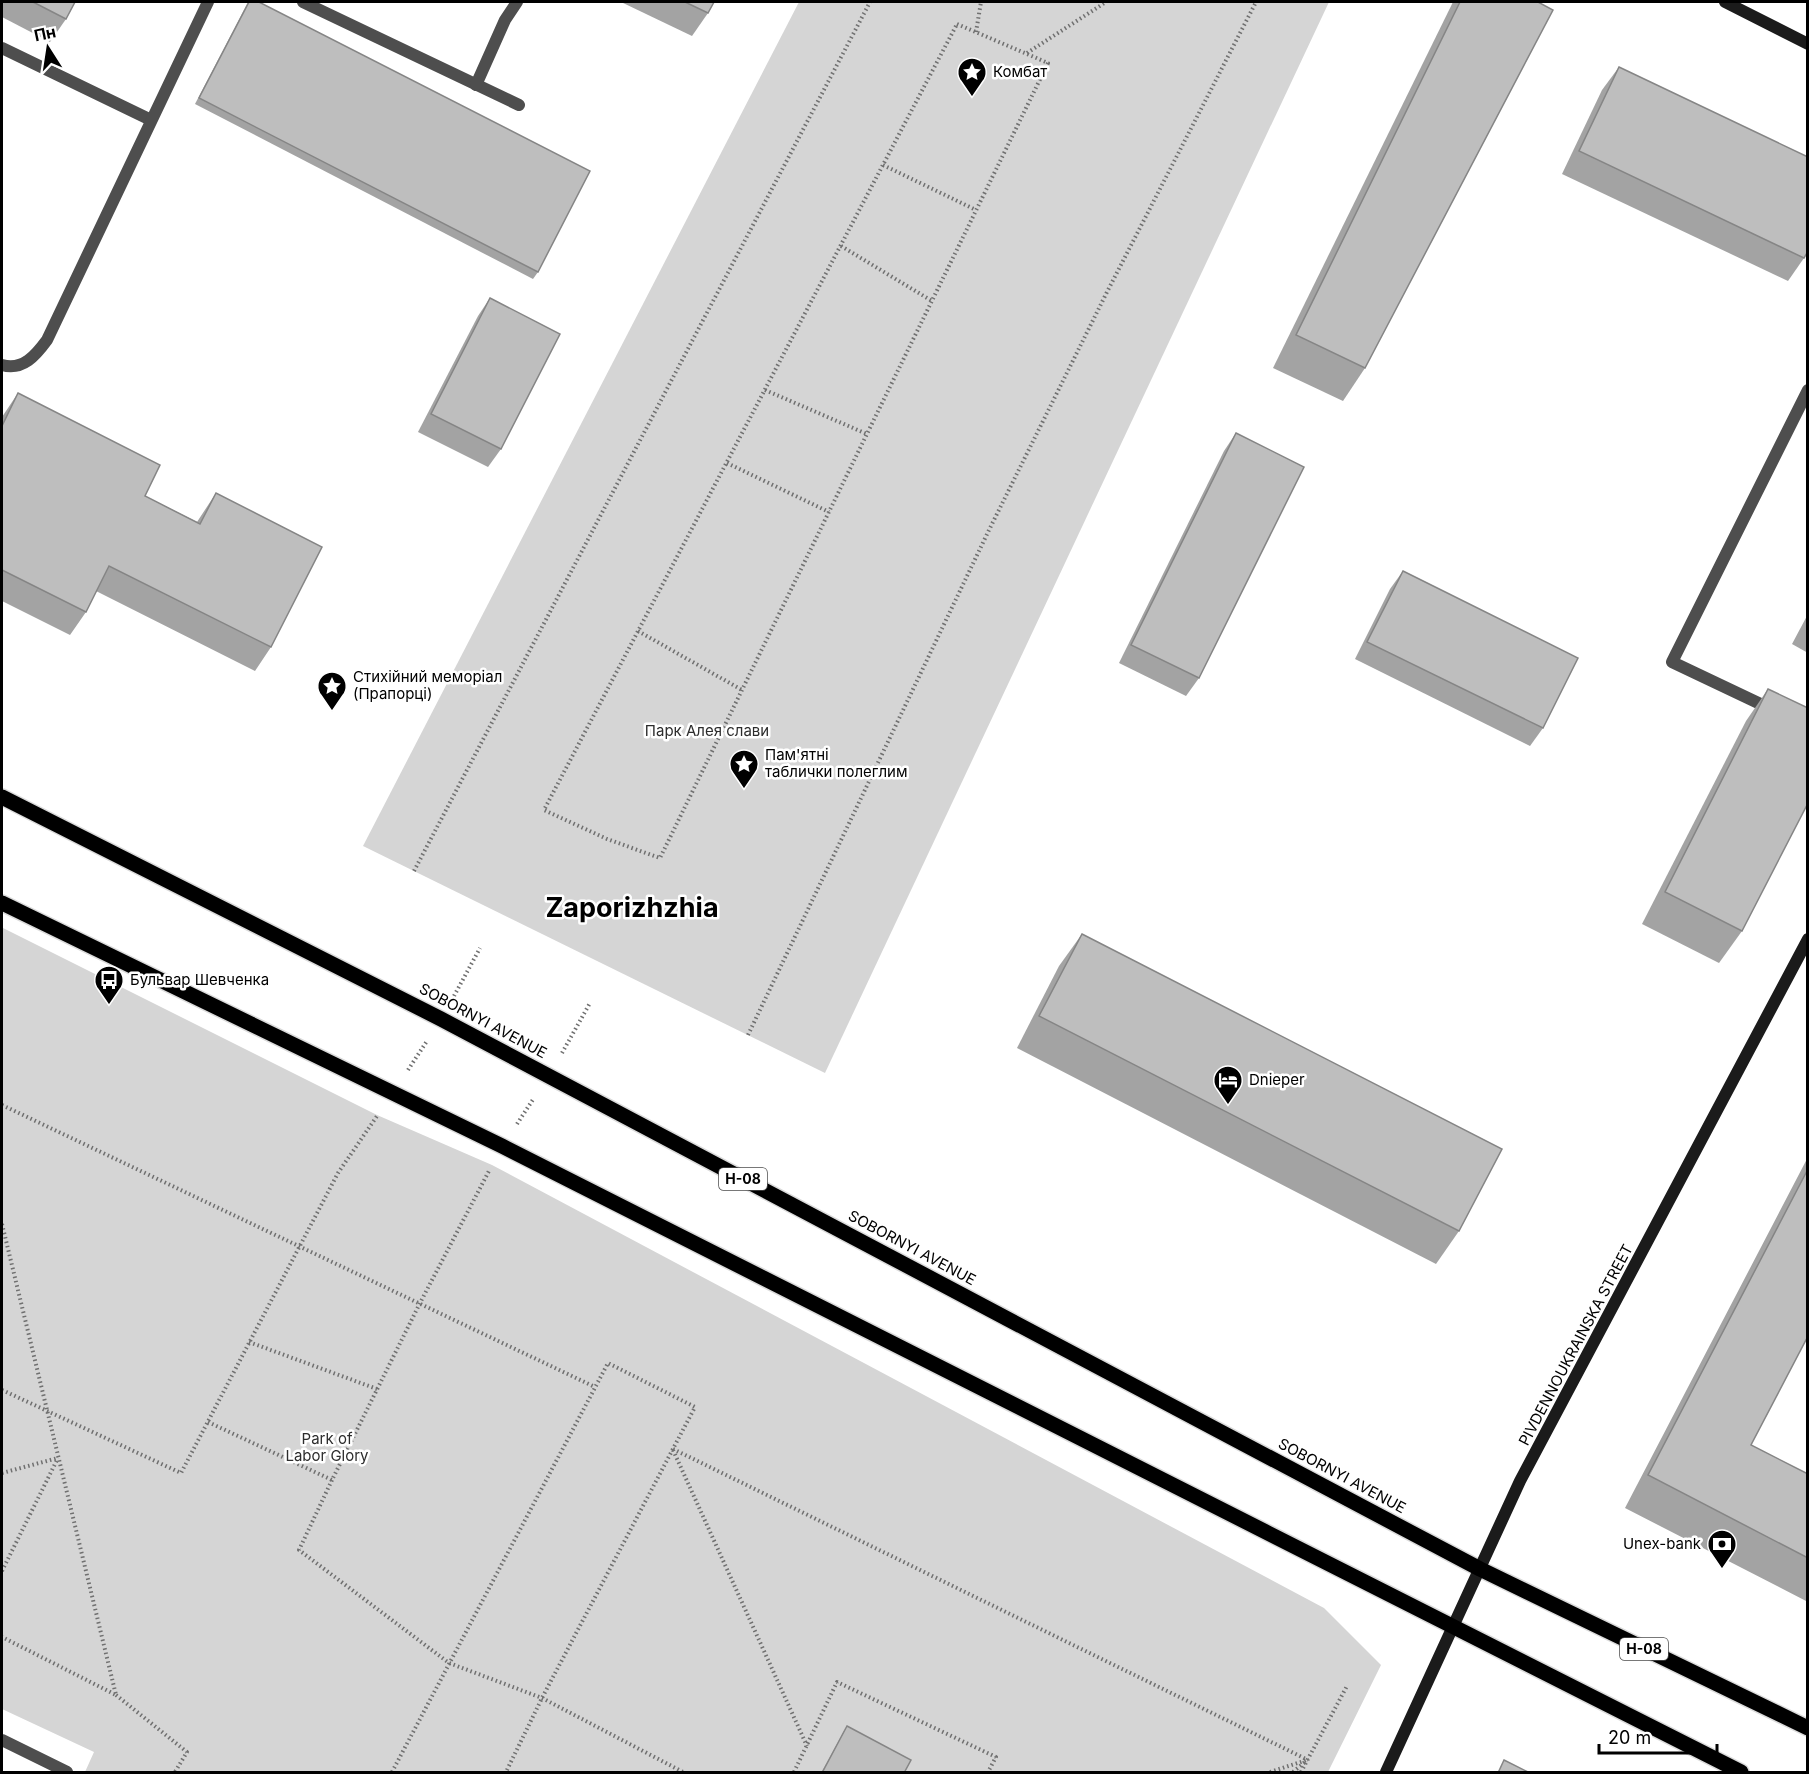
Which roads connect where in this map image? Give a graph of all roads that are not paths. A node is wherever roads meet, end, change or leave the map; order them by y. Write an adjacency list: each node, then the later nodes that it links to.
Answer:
1 (208, 2): 9 (lane)
2 (303, 2): 7 (lane)
3 (517, 2): 7 (lane)
4 (1725, 2): 5 (street)
5 (1808, 44)
6 (2, 48): 9 (lane)
7 (476, 85): 8 (lane)
8 (519, 105)
9 (152, 120): 10 (lane)
10 (2, 365)
11 (1808, 390): 12 (lane)
12 (1787, 716)
13 (2, 797): 16 (main road, SOBORNYI AVENUE / Н-08)
14 (2, 903): 17 (main road)
15 (1808, 939): 16 (street, PIVDENNOUKRAINSKA STREET)
16 (1480, 1569): 17 (street, PIVDENNOUKRAINSKA STREET); 18 (main road, SOBORNYI AVENUE / Н-08)
17 (1452, 1627): 21 (street, PIVDENNOUKRAINSKA STREET); 22 (main road)
18 (1808, 1728)
19 (2, 1740): 20 (lane)
20 (67, 1773)
21 (1386, 1773)
22 (1741, 1773)

